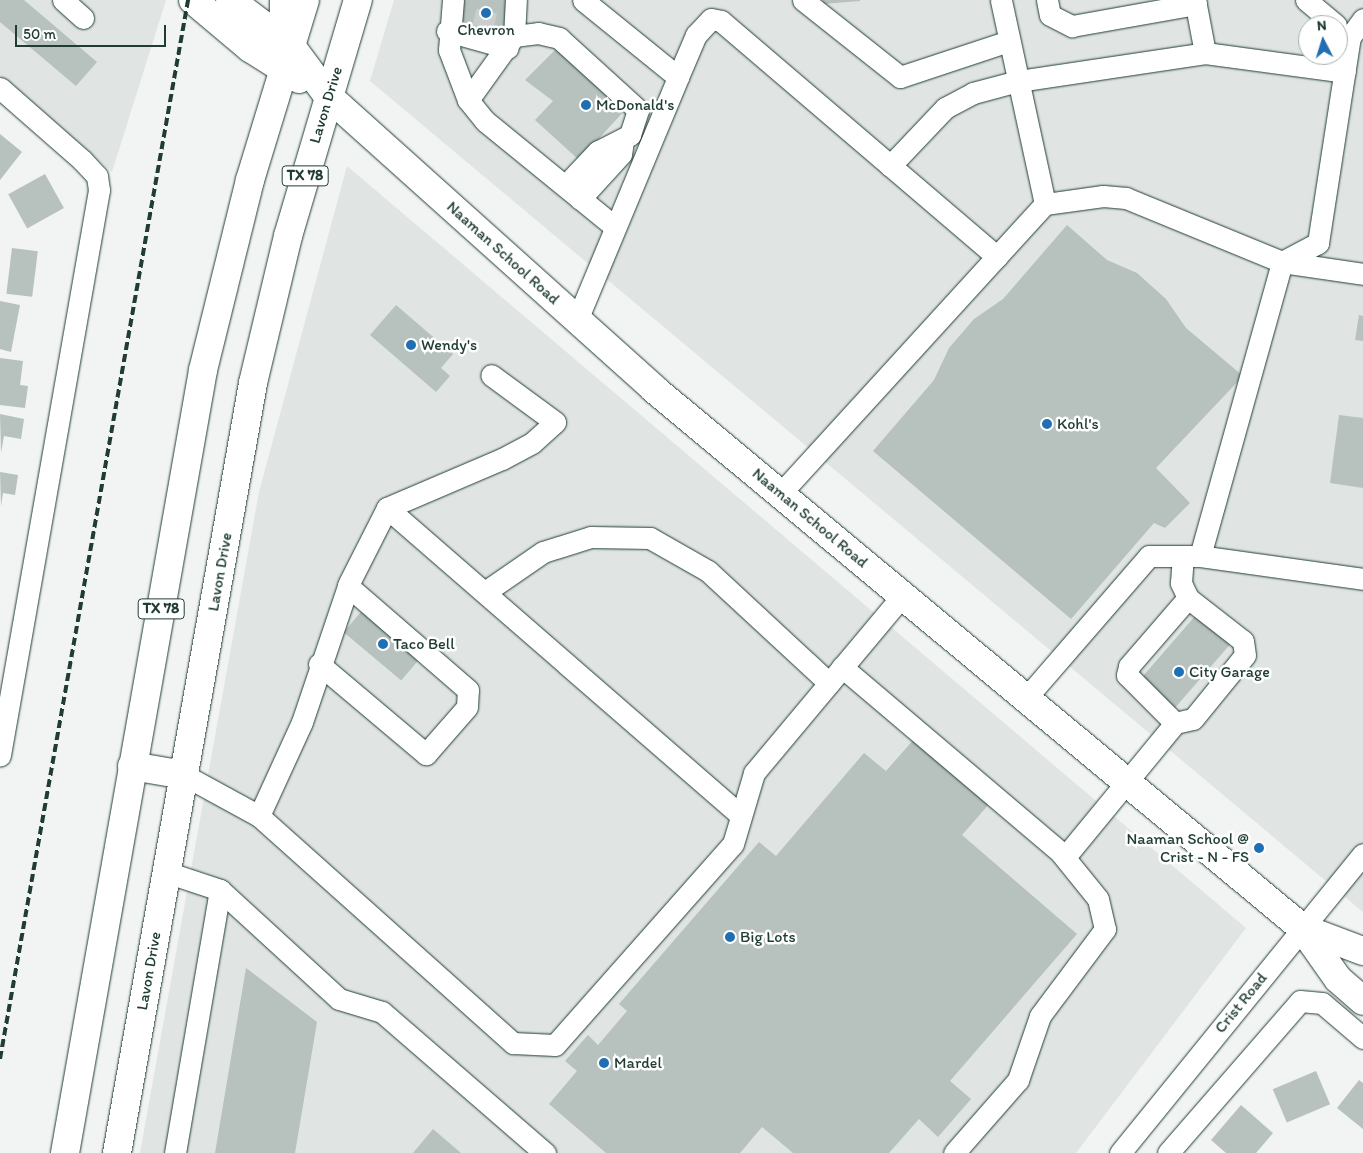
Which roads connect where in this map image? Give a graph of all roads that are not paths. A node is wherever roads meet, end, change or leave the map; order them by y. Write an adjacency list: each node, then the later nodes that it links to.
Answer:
1 (63, 0): 16 (street)
2 (193, 0): 22 (main road, Naaman School Road)
3 (230, 0): 22 (main road, Naaman School Road)
4 (284, 0): 22 (main road)
5 (305, 0): 22 (main road, TX 78)
6 (358, 0): 29 (main road, Lavon Drive / TX 78)
7 (453, 0): 19 (street)
8 (516, 0): 21 (street)
9 (583, 0): 26 (street)
10 (803, 0): 20 (street)
11 (1001, 0): 20 (street)
12 (1047, 0): 14 (street)
13 (1306, 0): 15 (street)
14 (1195, 2): 23 (street)
15 (1324, 15)
16 (83, 18)
17 (1363, 19): 18 (street)
18 (1348, 26)
19 (447, 31): 21 (street); 30 (street)
20 (1010, 41): 27 (street)
21 (511, 42): 30 (street); 32 (street)
22 (285, 52): 29 (main road, Naaman School Road); 54 (main road, TX 78)
23 (1205, 53): 25 (street); 27 (street)
24 (1344, 65): 25 (street)
25 (1345, 72): 36 (street)
26 (678, 77): 31 (street); 34 (street)
27 (1018, 81): 31 (street); 33 (street)
28 (0, 88): 50 (street)
29 (328, 96): 38 (main road, Naaman School Road); 55 (main road, Lavon Drive / TX 78)
30 (468, 100): 32 (street)
31 (890, 166): 35 (street)
32 (573, 192): 34 (street)
33 (1045, 204): 35 (street); 36 (street)
34 (615, 227): 38 (street)
35 (997, 257): 40 (street)
36 (1282, 262): 37 (street); 42 (street)
37 (1363, 274)
38 (577, 320): 40 (main road, Naaman School Road)
39 (491, 375): 41 (street)
40 (780, 494): 46 (main road, Naaman School Road)
41 (387, 508): 44 (street); 45 (street)
42 (1191, 556): 43 (street); 47 (street); 51 (street)
43 (1363, 579)
44 (348, 586): 48 (street); 48 (street)
45 (485, 592): 49 (street); 58 (street)
46 (902, 596): 49 (street); 51 (main road, Naaman School Road)
47 (1188, 598): 52 (street); 52 (street)
48 (319, 664): 57 (street)
49 (836, 675): 58 (street); 60 (street)
50 (5, 697): 53 (street)
51 (1026, 698): 56 (main road, Naaman School Road)
52 (1176, 723): 56 (street)
53 (0, 755)
54 (132, 766): 55 (main road); 68 (main road, TX 78)
55 (184, 775): 57 (street); 61 (main road, Lavon Drive / TX 78)
56 (1126, 782): 60 (street); 63 (main road, Naaman School Road)
57 (259, 816): 58 (street)
58 (741, 816)
59 (1363, 854): 63 (street, Crist Road)
60 (1065, 857): 72 (street)
61 (166, 872): 62 (street); 69 (main road, Lavon Drive / TX 78)
62 (220, 890): 70 (street); 71 (street)
63 (1302, 928): 64 (main road, Naaman School Road); 65 (main road, Naaman School Road); 73 (street, Crist Road)
64 (1363, 951)
65 (1363, 1001)
66 (1363, 1038): 67 (street)
67 (1177, 1150)
68 (65, 1153)
69 (117, 1153)
70 (175, 1153)
71 (545, 1153)
72 (954, 1153)
73 (1120, 1153)

